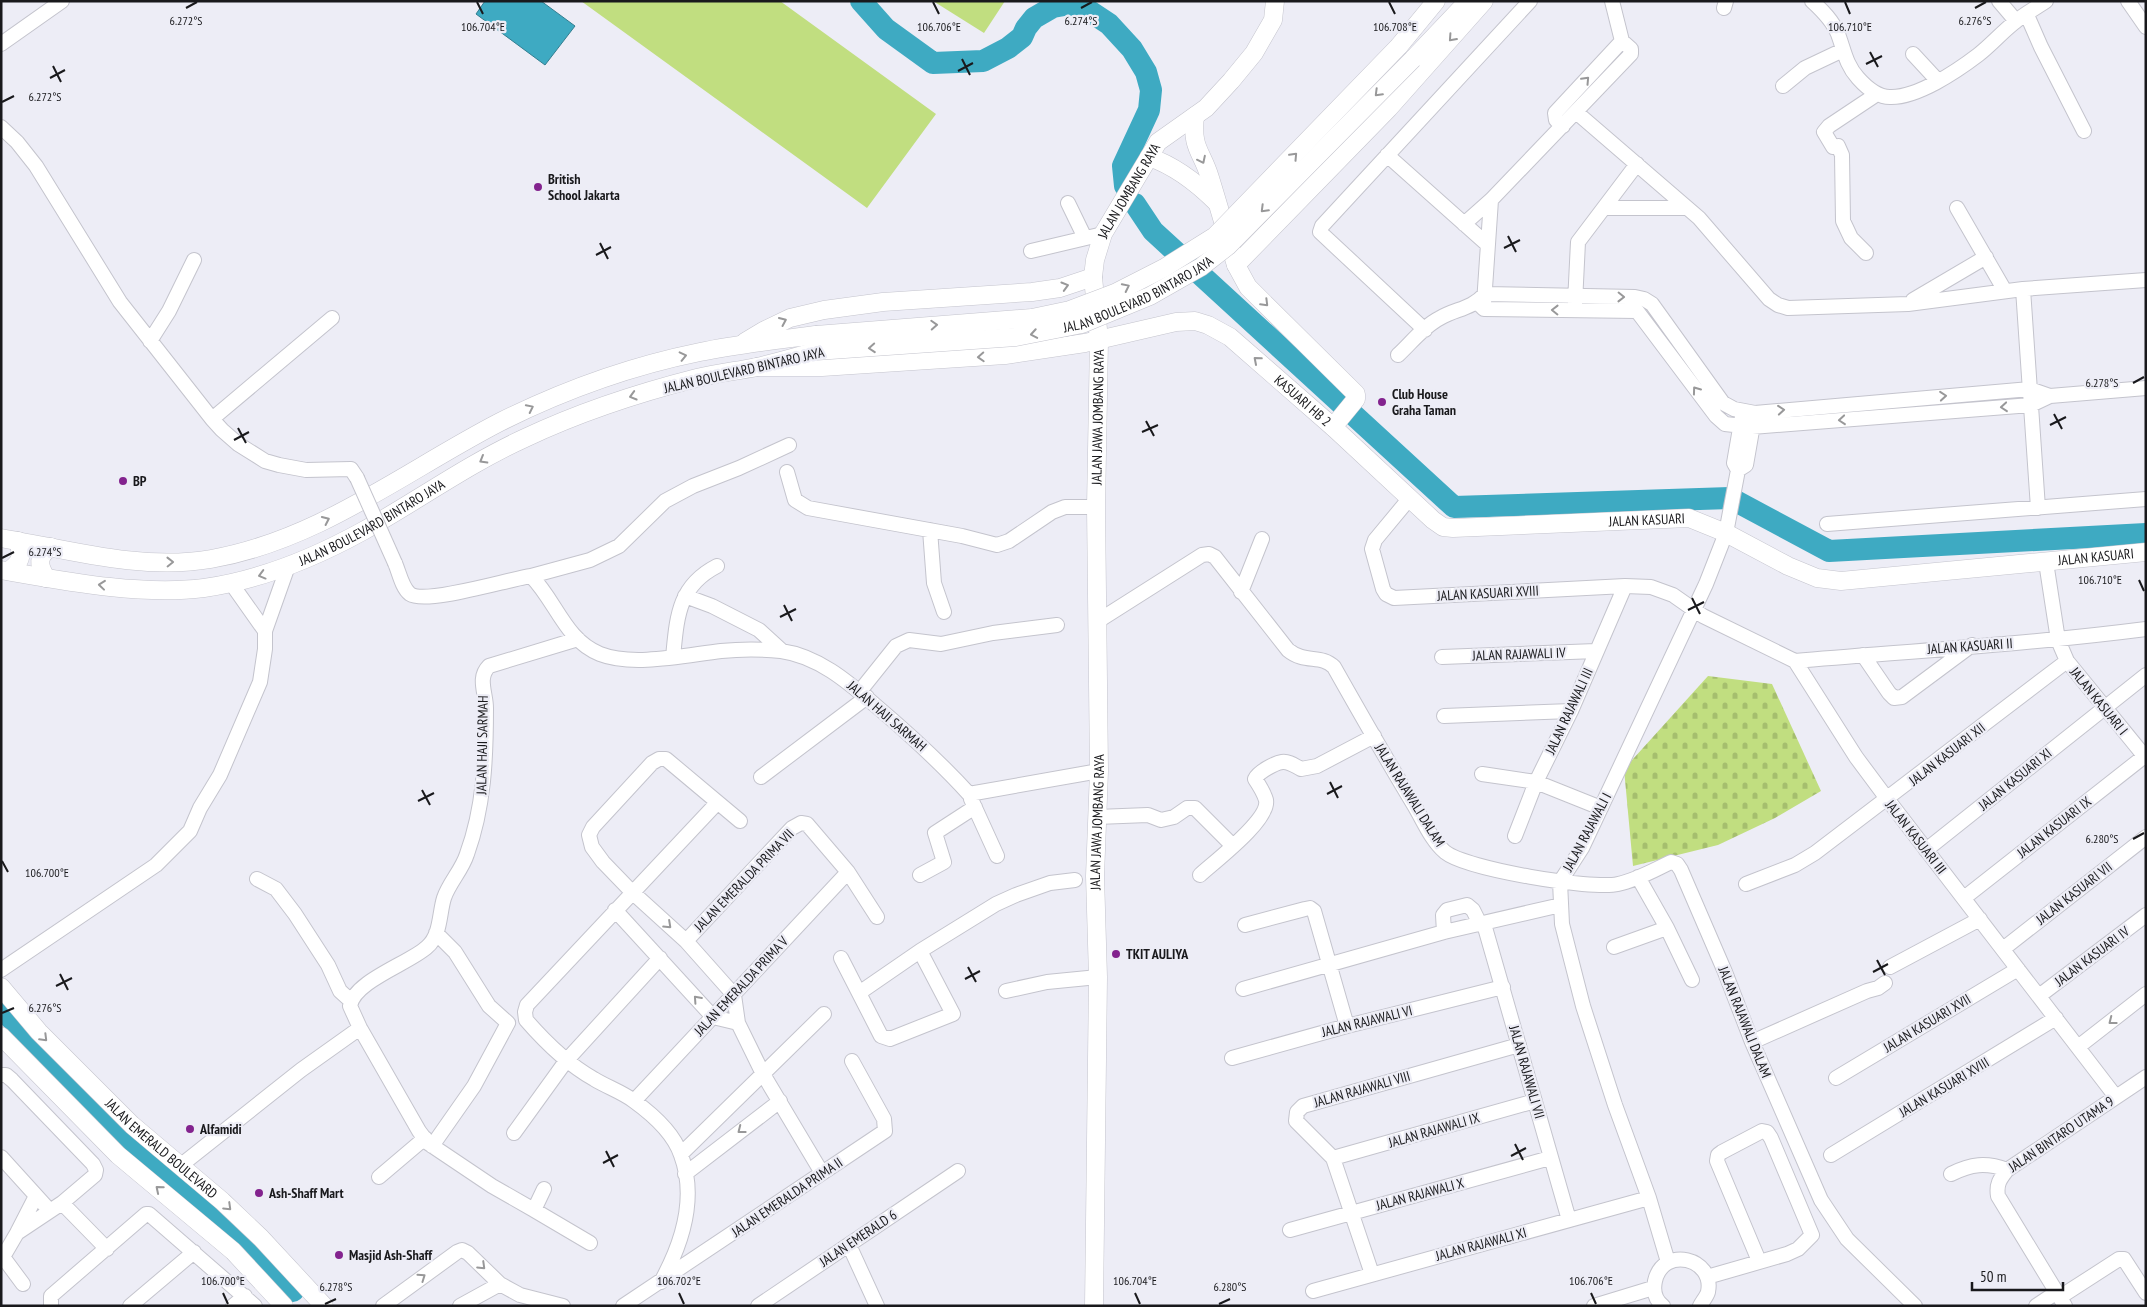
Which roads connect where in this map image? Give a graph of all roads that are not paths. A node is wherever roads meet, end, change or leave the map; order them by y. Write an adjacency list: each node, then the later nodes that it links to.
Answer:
1 (62, 1): 15 (street)
2 (1276, 1): 22 (main road, JALAN JOMBANG RAYA)
3 (1436, 1): 56 (main road, JALAN BOULEVARD BINTARO JAYA, one-way to 3, bridge)
4 (1468, 1): 56 (main road, JALAN BOULEVARD BINTARO JAYA, one-way to 56, bridge)
5 (1484, 1): 43 (main road, one-way to 43)
6 (1530, 1): 26 (street)
7 (1612, 1): 14 (street)
8 (1812, 1): 16 (street)
9 (1999, 1): 12 (street)
10 (2046, 1): 12 (street)
11 (2128, 1): 13 (street)
12 (2022, 18): 18 (street); 25 (street)
13 (2146, 27)
14 (1622, 41): 21 (street); 24 (street, one-way to 14)
15 (1, 44)
16 (1842, 50): 19 (street); 20 (street)
17 (1913, 54): 18 (street)
18 (1938, 81): 20 (street)
19 (1783, 86)
20 (1877, 94): 40 (street)
21 (1576, 112): 24 (street); 28 (street)
22 (1196, 116): 27 (main road, JALAN JOMBANG RAYA); 31 (main road, KASUARI HB 2, one-way to 31)
23 (1, 126): 55 (street)
24 (1563, 126): 29 (street)
25 (2084, 131)
26 (1387, 155): 35 (street); 53 (street)
27 (1148, 157): 31 (main road); 36 (main road, JALAN JOMBANG RAYA)
28 (1636, 164): 32 (street); 33 (street)
29 (1492, 200): 35 (street); 38 (street)
30 (1068, 203): 37 (street)
31 (1217, 203): 43 (main road, KASUARI HB 2)
32 (1605, 208): 33 (street); 48 (street)
33 (1687, 208): 50 (street)
34 (1957, 208): 41 (street)
35 (1464, 224): 38 (street)
36 (1103, 234): 37 (street); 44 (main road, JALAN JOMBANG RAYA)
37 (1085, 238): 39 (street)
38 (1488, 245): 49 (street)
39 (1031, 251)
40 (1866, 254)
41 (1986, 256): 47 (street); 50 (street)
42 (194, 260): 55 (street)
43 (1236, 265): 66 (main road, KASUARI HB 2, one-way to 66)
44 (1093, 277): 54 (main road, JALAN JOMBANG RAYA); 57 (main road, one-way to 44)
45 (2146, 280): 46 (street)
46 (2023, 289): 47 (street); 61 (street)
47 (2005, 291): 50 (street)
48 (1576, 296): 49 (street); 51 (street); 64 (street, one-way to 64)
49 (1482, 302): 51 (street, one-way to 49); 53 (street)
50 (1908, 304)
51 (1575, 310): 67 (street, one-way to 51)
52 (332, 318): 65 (street)
53 (1425, 330): 58 (street)
54 (1098, 340): 59 (main road, KASUARI HB 2, one-way to 59); 66 (main road, KASUARI HB 2, one-way to 54); 72 (main road, JALAN JAWA JOMBANG RAYA)
55 (150, 341): 65 (street)
56 (816, 343): 57 (main road, JALAN BOULEVARD BINTARO JAYA); 59 (main road, JALAN BOULEVARD BINTARO JAYA)
57 (741, 345): 79 (main road, JALAN BOULEVARD BINTARO JAYA, one-way to 57)
58 (1398, 355)
59 (756, 367): 82 (main road, JALAN BOULEVARD BINTARO JAYA, one-way to 82)
60 (2146, 388): 62 (street)
61 (2030, 389): 62 (street); 63 (street); 64 (street, one-way to 61)
62 (2050, 396): 63 (street)
63 (2030, 405): 67 (street, one-way to 67); 73 (street)
64 (1749, 412): 67 (street, JALAN RAJAWALI I)
65 (212, 419): 85 (street, bridge)
66 (1335, 424): 70 (main road, JALAN KASUARI)
67 (1746, 426): 76 (street, JALAN RAJAWALI I)
68 (789, 445): 85 (street)
69 (787, 472): 75 (street)
70 (1409, 499): 76 (main road, JALAN KASUARI); 88 (street, JALAN KASUARI XVIII)
71 (2146, 499): 73 (street)
72 (1096, 507): 75 (street); 93 (main road, JALAN JAWA JOMBANG RAYA)
73 (2038, 508): 74 (street)
74 (1827, 524)
75 (930, 530): 92 (street)
76 (1726, 533): 81 (main road, JALAN KASUARI); 91 (street, JALAN RAJAWALI I)
77 (10, 539): 79 (main road, JALAN BOULEVARD BINTARO JAYA); 84 (main road)
78 (1262, 539): 89 (street)
79 (51, 547): 86 (main road)
80 (2146, 552): 81 (main road, JALAN KASUARI)
81 (2046, 562): 98 (street, JALAN KASUARI)
82 (288, 566): 87 (main road, JALAN BOULEVARD BINTARO JAYA, one-way to 87); 96 (street)
83 (717, 566): 90 (street)
84 (4, 571): 86 (main road, JALAN BOULEVARD BINTARO JAYA)
85 (531, 576): 97 (street, JALAN HAJI SARMAH)
86 (46, 578): 87 (main road, JALAN BOULEVARD BINTARO JAYA, one-way to 86)
87 (231, 583): 96 (street)
88 (1625, 586): 91 (street, JALAN KASUARI XVIII); 101 (street, JALAN RAJAWALI III)
89 (1241, 592): 93 (street, JALAN RAJAWALI DALAM); 112 (street, JALAN RAJAWALI DALAM)
90 (685, 596): 100 (street); 103 (street)
91 (1693, 611): 105 (street); 122 (street, JALAN RAJAWALI I)
92 (944, 612)
93 (1098, 621): 114 (main road, JALAN JAWA JOMBANG RAYA)
94 (1057, 624): 108 (street)
95 (2146, 629): 98 (street, JALAN KASUARI II)
96 (265, 631): 159 (street)
97 (578, 639): 103 (street, JALAN HAJI SARMAH); 149 (street, JALAN HAJI SARMAH)
98 (2058, 640): 99 (street, JALAN KASUARI II); 106 (street, JALAN KASUARI I)
99 (1972, 645): 102 (street, JALAN KASUARI II); 102 (street)
100 (782, 651): 103 (street, JALAN HAJI SARMAH); 108 (street, JALAN HAJI SARMAH)
101 (1596, 651): 104 (street, JALAN RAJAWALI IV); 110 (street, JALAN RAJAWALI III)
102 (1863, 655): 105 (street, JALAN KASUARI II)
103 (673, 656)
104 (1442, 657)
105 (1795, 660): 119 (street, JALAN KASUARI III)
106 (2066, 661): 109 (street, JALAN KASUARI I); 119 (street, JALAN KASUARI XII)
107 (2146, 675): 109 (street, JALAN KASUARI XI)
108 (864, 694): 116 (street); 118 (street, JALAN HAJI SARMAH)
109 (2104, 708): 113 (street, JALAN KASUARI I); 128 (street, JALAN KASUARI XI)
110 (1571, 711): 111 (street); 117 (street, JALAN RAJAWALI III)
111 (1444, 716)
112 (1374, 736): 127 (street); 136 (street, JALAN RAJAWALI DALAM)
113 (2145, 756): 139 (street, JALAN KASUARI IX)
114 (1099, 771): 118 (street); 123 (main road, JALAN JAWA JOMBANG RAYA)
115 (1482, 774): 117 (street)
116 (761, 777)
117 (1536, 782): 122 (street); 125 (street, JALAN RAJAWALI III)
118 (968, 794): 121 (street, JALAN HAJI SARMAH)
119 (1888, 800): 128 (street, JALAN KASUARI III); 137 (street, JALAN KASUARI XII)
120 (718, 803): 124 (street); 138 (street); 138 (street)
121 (974, 807): 129 (street, JALAN HAJI SARMAH); 131 (street)
122 (1601, 808): 136 (street, JALAN RAJAWALI I)
123 (1097, 817): 127 (street); 133 (main road, JALAN JAWA JOMBANG RAYA)
124 (740, 821)
125 (1515, 836)
126 (2146, 837): 152 (street, JALAN KASUARI VII)
127 (1232, 845): 132 (street)
128 (1926, 850): 139 (street, JALAN KASUARI III)
129 (997, 856)
130 (848, 872): 143 (street, JALAN EMERALDA PRIMA VII); 150 (street, JALAN EMERALDA PRIMA VII); 169 (street, JALAN EMERALDA PRIMA V)
131 (920, 875)
132 (1200, 875)
133 (1095, 876): 153 (street); 160 (main road, JALAN JAWA JOMBANG RAYA)
134 (1638, 877): 136 (street, JALAN RAJAWALI DALAM); 147 (street); 179 (street, JALAN RAJAWALI DALAM)
135 (257, 879): 171 (street)
136 (1560, 882): 140 (street, JALAN RAJAWALI I)
137 (1746, 884)
138 (632, 892): 141 (street); 150 (street, one-way to 150)
139 (1964, 898): 144 (street, JALAN KASUARI III)
140 (1561, 905): 145 (street); 211 (street, JALAN RAJAWALI I)
141 (615, 910): 154 (street); 183 (street)
142 (2146, 915): 170 (street, JALAN KASUARI IV)
143 (876, 917)
144 (1980, 919): 152 (street, JALAN KASUARI III); 157 (street)
145 (1482, 924): 148 (street); 148 (street); 164 (street, JALAN RAJAWALI VII)
146 (1245, 925): 156 (street)
147 (1667, 928): 151 (street); 161 (street)
148 (1444, 932): 156 (street)
149 (436, 933): 171 (street, JALAN HAJI SARMAH); 194 (street)
150 (686, 941): 169 (street)
151 (1614, 947)
152 (2003, 949): 158 (street, JALAN KASUARI III)
153 (920, 951): 167 (street); 167 (street)
154 (660, 958): 173 (street, one-way to 154); 183 (street)
155 (841, 958): 167 (street)
156 (1330, 965): 166 (street); 176 (street)
157 (1890, 967)
158 (2018, 969): 170 (street, JALAN KASUARI III); 188 (street, JALAN KASUARI XVII)
159 (1, 970)
160 (1098, 977): 165 (street); 247 (main road, JALAN JAWA JOMBANG RAYA)
161 (1692, 980)
162 (1885, 983): 179 (street)
163 (1, 987): 201 (main road, JALAN EMERALD BOULEVARD, one-way to 201)
164 (1503, 987): 176 (street, JALAN RAJAWALI VI); 180 (street, JALAN RAJAWALI VII)
165 (1006, 990)
166 (1243, 990)
167 (859, 993)
168 (2146, 994): 181 (street, one-way to 181)
169 (734, 995): 173 (street, JALAN EMERALDA PRIMA V); 175 (street)
170 (2039, 996): 174 (street, JALAN KASUARI III)
171 (351, 1001): 177 (street)
172 (824, 1014): 185 (street)
173 (713, 1017): 175 (street); 191 (street, JALAN EMERALDA PRIMA V)
174 (2056, 1018): 181 (street, JALAN KASUARI III); 196 (street, JALAN KASUARI XVIII)
175 (738, 1023): 185 (street)
176 (1348, 1026): 182 (street, JALAN RAJAWALI VI)
177 (360, 1028): 194 (street); 201 (street)
178 (1, 1036): 239 (main road, one-way to 178)
179 (1752, 1042): 250 (street, JALAN RAJAWALI DALAM)
180 (1519, 1045): 192 (street, JALAN RAJAWALI VII); 198 (street, JALAN RAJAWALI VIII)
181 (2078, 1047): 189 (street, JALAN KASUARI III)
182 (1232, 1058)
183 (566, 1061): 191 (street); 193 (street)
184 (852, 1061): 204 (street, JALAN EMERALDA PRIMA II)
185 (763, 1074): 190 (street); 195 (street)
186 (1, 1075): 212 (street)
187 (2146, 1077): 189 (street, JALAN BINTARO UTAMA 9)
188 (1836, 1078)
189 (2116, 1097): 202 (street, JALAN BINTARO UTAMA 9)
190 (780, 1100): 204 (street); 205 (street, one-way to 205)
191 (634, 1101): 195 (street)
192 (1535, 1101): 198 (street, JALAN RAJAWALI IX); 199 (street, JALAN RAJAWALI VII)
193 (514, 1134)
194 (429, 1142): 207 (street); 213 (street)
195 (681, 1154): 205 (street)
196 (1831, 1155)
197 (1, 1157): 210 (street)
198 (1333, 1158): 215 (street, JALAN RAJAWALI VIII)
199 (1550, 1158): 215 (street, JALAN RAJAWALI X); 216 (street, JALAN RAJAWALI VII)
200 (1984, 1163): 202 (street); 206 (street); 208 (street)
201 (180, 1166): 240 (main road, JALAN EMERALD BOULEVARD, one-way to 240)
202 (2007, 1170): 208 (street, JALAN BINTARO UTAMA 9)
203 (958, 1171): 220 (street, JALAN EMERALD 6)
204 (822, 1173): 227 (street, JALAN EMERALDA PRIMA II)
205 (685, 1174): 227 (street)
206 (1951, 1174)
207 (379, 1177)
208 (1997, 1188): 233 (street)
209 (544, 1189): 213 (street)
210 (36, 1196): 214 (street); 218 (street)
211 (1649, 1198): 216 (street, JALAN RAJAWALI XI); 224 (street, JALAN RAJAWALI I)
212 (62, 1203): 214 (street); 221 (street)
213 (534, 1210): 219 (street)
214 (50, 1211): 218 (street)
215 (1352, 1212): 217 (street, JALAN RAJAWALI X); 225 (street, JALAN RAJAWALI VIII)
216 (1569, 1220): 225 (street, JALAN RAJAWALI XI)
217 (1290, 1230)
218 (17, 1233): 228 (street)
219 (590, 1243)
220 (849, 1245): 245 (street, JALAN EMERALD 6); 246 (street)
221 (107, 1249): 222 (street); 236 (street)
222 (194, 1252): 234 (street); 237 (street)
223 (1759, 1261): 223 (street); 226 (street)
224 (1668, 1262): 226 (street); 230 (street)
225 (1372, 1274): 231 (street, JALAN RAJAWALI XI)
226 (1707, 1277): 249 (street)
227 (661, 1282): 244 (street, JALAN EMERALDA PRIMA II)
228 (23, 1284)
229 (500, 1284): 241 (street, one-way to 229); 242 (street); 243 (street)
230 (1653, 1288): 235 (street); 248 (street)
231 (1313, 1291)
232 (2146, 1293): 233 (street)
233 (2061, 1298): 251 (street)
234 (250, 1301): 238 (street)
235 (1597, 1305)
236 (50, 1306)
237 (130, 1306)
238 (234, 1306)
239 (284, 1306)
240 (324, 1306)
241 (384, 1306)
242 (460, 1306)
243 (563, 1306)
244 (623, 1306)
245 (758, 1306)
246 (877, 1306)
247 (1094, 1306)
248 (1662, 1306)
249 (1700, 1306)
250 (1915, 1306)
251 (2036, 1306)

